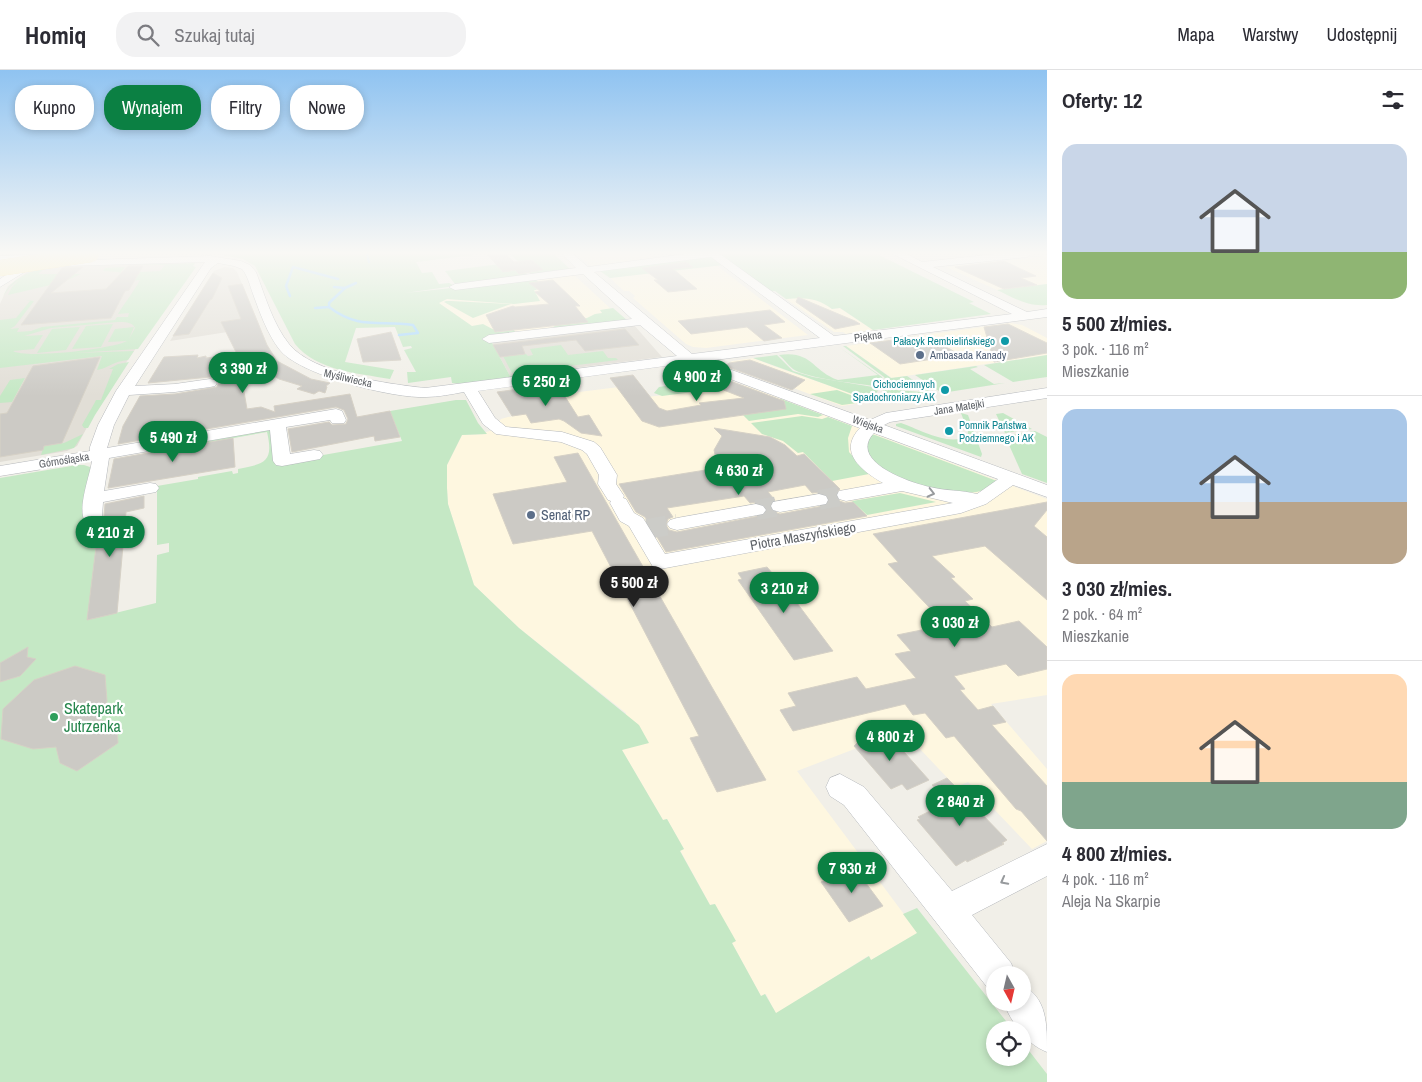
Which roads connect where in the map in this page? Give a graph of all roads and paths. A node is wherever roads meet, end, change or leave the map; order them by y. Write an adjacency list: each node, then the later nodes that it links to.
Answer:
1 (184, 301): 15 (street)
2 (262, 301): 14 (street, Myśliwiecka)
3 (621, 301): 8 (street)
4 (777, 301): 11 (street)
5 (995, 301): 7 (street)
6 (1047, 313): 7 (street, Piękna)
7 (1026, 316): 9 (street); 11 (street, Piękna)
8 (644, 321): 10 (street); 12 (street)
9 (1047, 325)
10 (489, 339)
11 (832, 341): 12 (street, Piękna)
12 (689, 359): 14 (street); 19 (street, Wiejska)
13 (210, 383): 15 (street)
14 (470, 389): 30 (street, Piotra Maszyńskiego)
15 (124, 391): 20 (street)
16 (1047, 393): 19 (street, Jana Matejki)
17 (337, 417): 18 (street, Górnośląska)
18 (277, 424): 20 (street, Górnośląska); 21 (street)
19 (872, 426): 23 (street, Wiejska); 24 (street)
20 (99, 454): 22 (street, Górnośląska); 29 (street)
21 (314, 455)
22 (0, 471)
23 (1007, 476): 27 (street, Wiejska); 30 (street, Piotra Maszyńskiego)
24 (896, 482): 26 (street); 30 (street, one-way to 30)
25 (150, 488): 29 (street)
26 (842, 491)
27 (1047, 491)
28 (815, 496): 31 (street)
29 (95, 498): 33 (street)
30 (984, 498)
31 (777, 502)
32 (753, 506): 34 (street)
33 (92, 517)
34 (674, 520)
35 (840, 787): 37 (street)
36 (1047, 859): 37 (street, one-way to 37)
37 (947, 912): 38 (street)
38 (992, 966)
39 (1028, 1011): 40 (street)
40 (1047, 1034)

